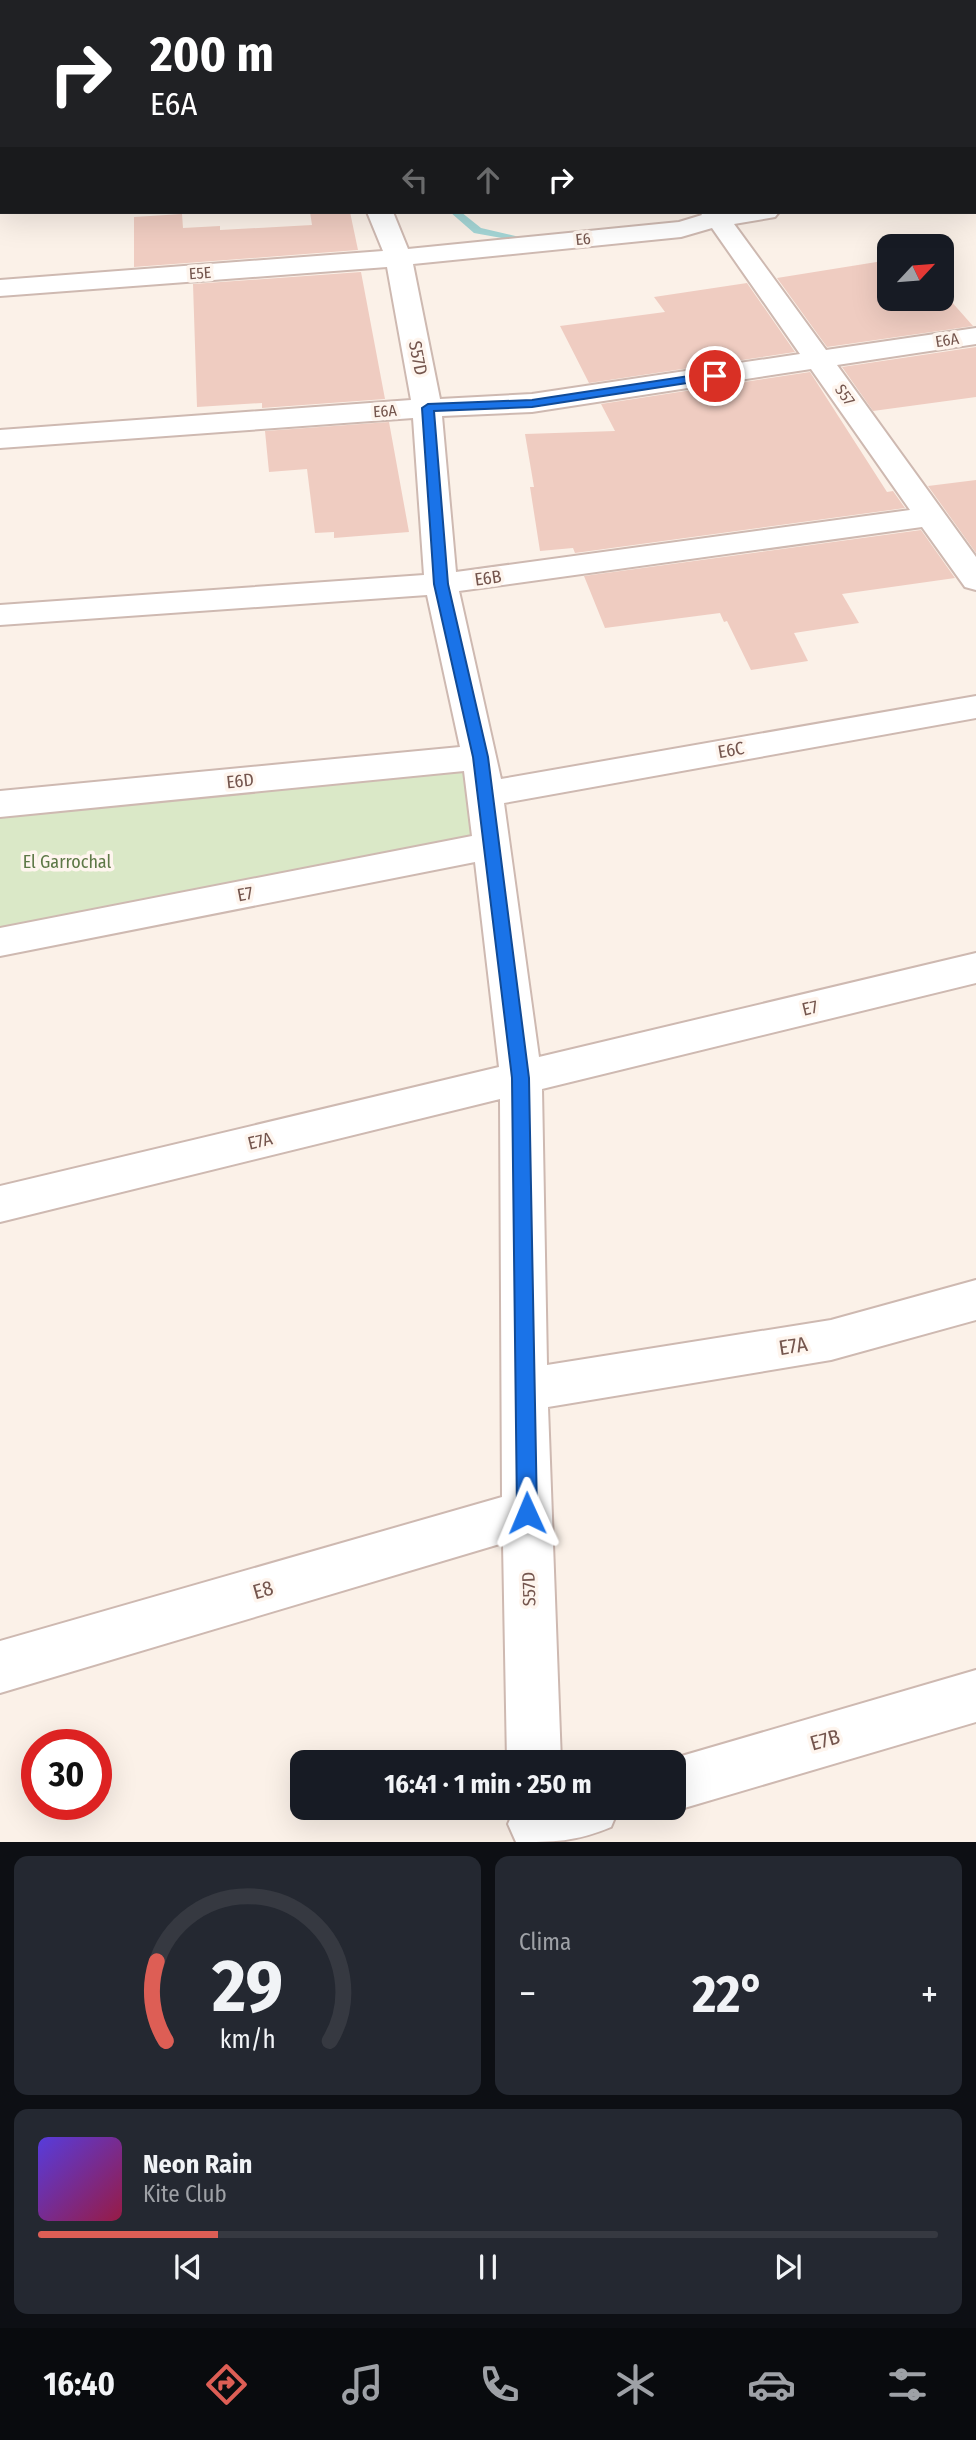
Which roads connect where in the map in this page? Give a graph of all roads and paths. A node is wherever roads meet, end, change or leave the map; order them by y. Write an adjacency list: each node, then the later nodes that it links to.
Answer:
1 (381, 214): 3 (street, S57D)
2 (715, 215): 3 (street, E6); 6 (street, S57)
3 (399, 258): 4 (street, E5E); 7 (street, S57D)
4 (0, 288)
5 (976, 336): 6 (street, E6A)
6 (820, 360): 7 (street, E6A); 9 (street, S57)
7 (428, 408): 8 (street, E6A); 11 (street, S57D)
8 (0, 439)
9 (931, 516): 10 (street, S57); 11 (street, E6B)
10 (976, 580)
11 (441, 584): 12 (street, E6B); 14 (street, S57D)
12 (0, 615)
13 (976, 707): 15 (street, E6C)
14 (480, 757): 15 (street, S57D); 16 (street, E6D)
15 (485, 794): 17 (street, S57D)
16 (0, 804)
17 (490, 846): 18 (street, E7); 20 (street, S57D)
18 (0, 942)
19 (976, 968): 20 (street, E7)
20 (521, 1078): 21 (street, E7A); 23 (street, S57D)
21 (0, 1204)
22 (976, 1300): 23 (street, E7A)
23 (524, 1390): 24 (street, S57D)
24 (527, 1513): 25 (street, E8); 27 (street, S57D)
25 (0, 1667)
26 (976, 1696): 28 (street, E7B)
27 (534, 1750)
28 (686, 1781)

